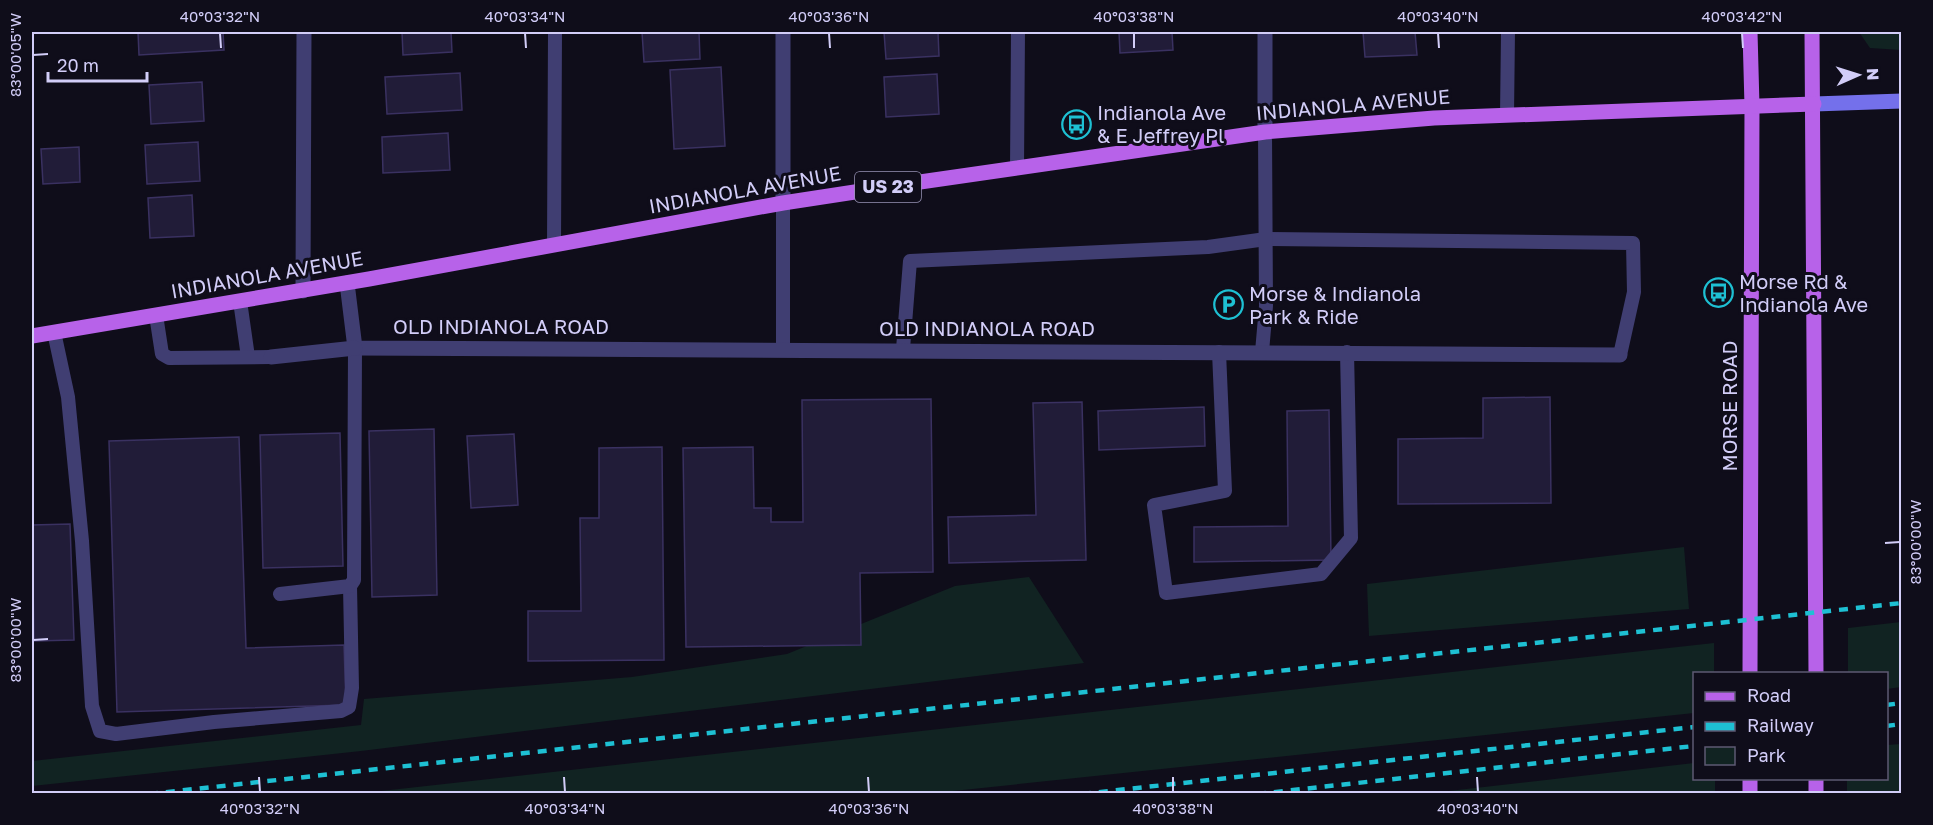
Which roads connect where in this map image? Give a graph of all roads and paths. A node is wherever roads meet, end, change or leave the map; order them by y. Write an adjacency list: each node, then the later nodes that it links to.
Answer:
1 (304, 32): 19 (street)
2 (555, 32): 17 (lane)
3 (783, 32): 15 (street)
4 (1018, 32): 14 (lane)
5 (1265, 32): 13 (street)
6 (1508, 32): 12 (lane)
7 (1750, 32): 11 (main road, MORSE ROAD)
8 (1812, 32): 10 (main road)
9 (1902, 101): 10 (main road, INDIANOLA AVENUE)
10 (1814, 104): 11 (main road, INDIANOLA AVENUE / US 23); 36 (main road)
11 (1752, 106): 12 (main road, INDIANOLA AVENUE / US 23); 35 (main road, MORSE ROAD)
12 (1507, 115): 13 (main road, INDIANOLA AVENUE / US 23)
13 (1265, 132): 14 (main road, INDIANOLA AVENUE / US 23); 16 (lane)
14 (1017, 168): 15 (main road, INDIANOLA AVENUE / US 23)
15 (783, 203): 17 (main road, INDIANOLA AVENUE / US 23); 25 (lane)
16 (1266, 239): 26 (lane); 28 (lane); 30 (lane)
17 (554, 245): 18 (main road, INDIANOLA AVENUE / US 23)
18 (347, 283): 19 (main road, INDIANOLA AVENUE / US 23); 24 (street)
19 (303, 291): 20 (main road, INDIANOLA AVENUE / US 23)
20 (240, 301): 21 (main road, INDIANOLA AVENUE / US 23); 31 (lane)
21 (156, 315): 22 (main road, INDIANOLA AVENUE / US 23); 31 (lane)
22 (54, 332): 23 (main road, INDIANOLA AVENUE / US 23); 33 (lane)
23 (32, 336)
24 (355, 348): 25 (street, OLD INDIANOLA ROAD); 32 (street, OLD INDIANOLA ROAD); 33 (lane)
25 (783, 349): 26 (street, OLD INDIANOLA ROAD)
26 (903, 349): 27 (street, OLD INDIANOLA ROAD)
27 (1219, 352): 28 (street, OLD INDIANOLA ROAD); 29 (lane)
28 (1262, 352): 29 (street, OLD INDIANOLA ROAD)
29 (1347, 352): 30 (street, OLD INDIANOLA ROAD)
30 (1620, 355)
31 (248, 357): 32 (lane)
32 (272, 357)
33 (350, 586): 34 (lane)
34 (279, 594)
35 (1750, 672)
36 (1816, 672)

